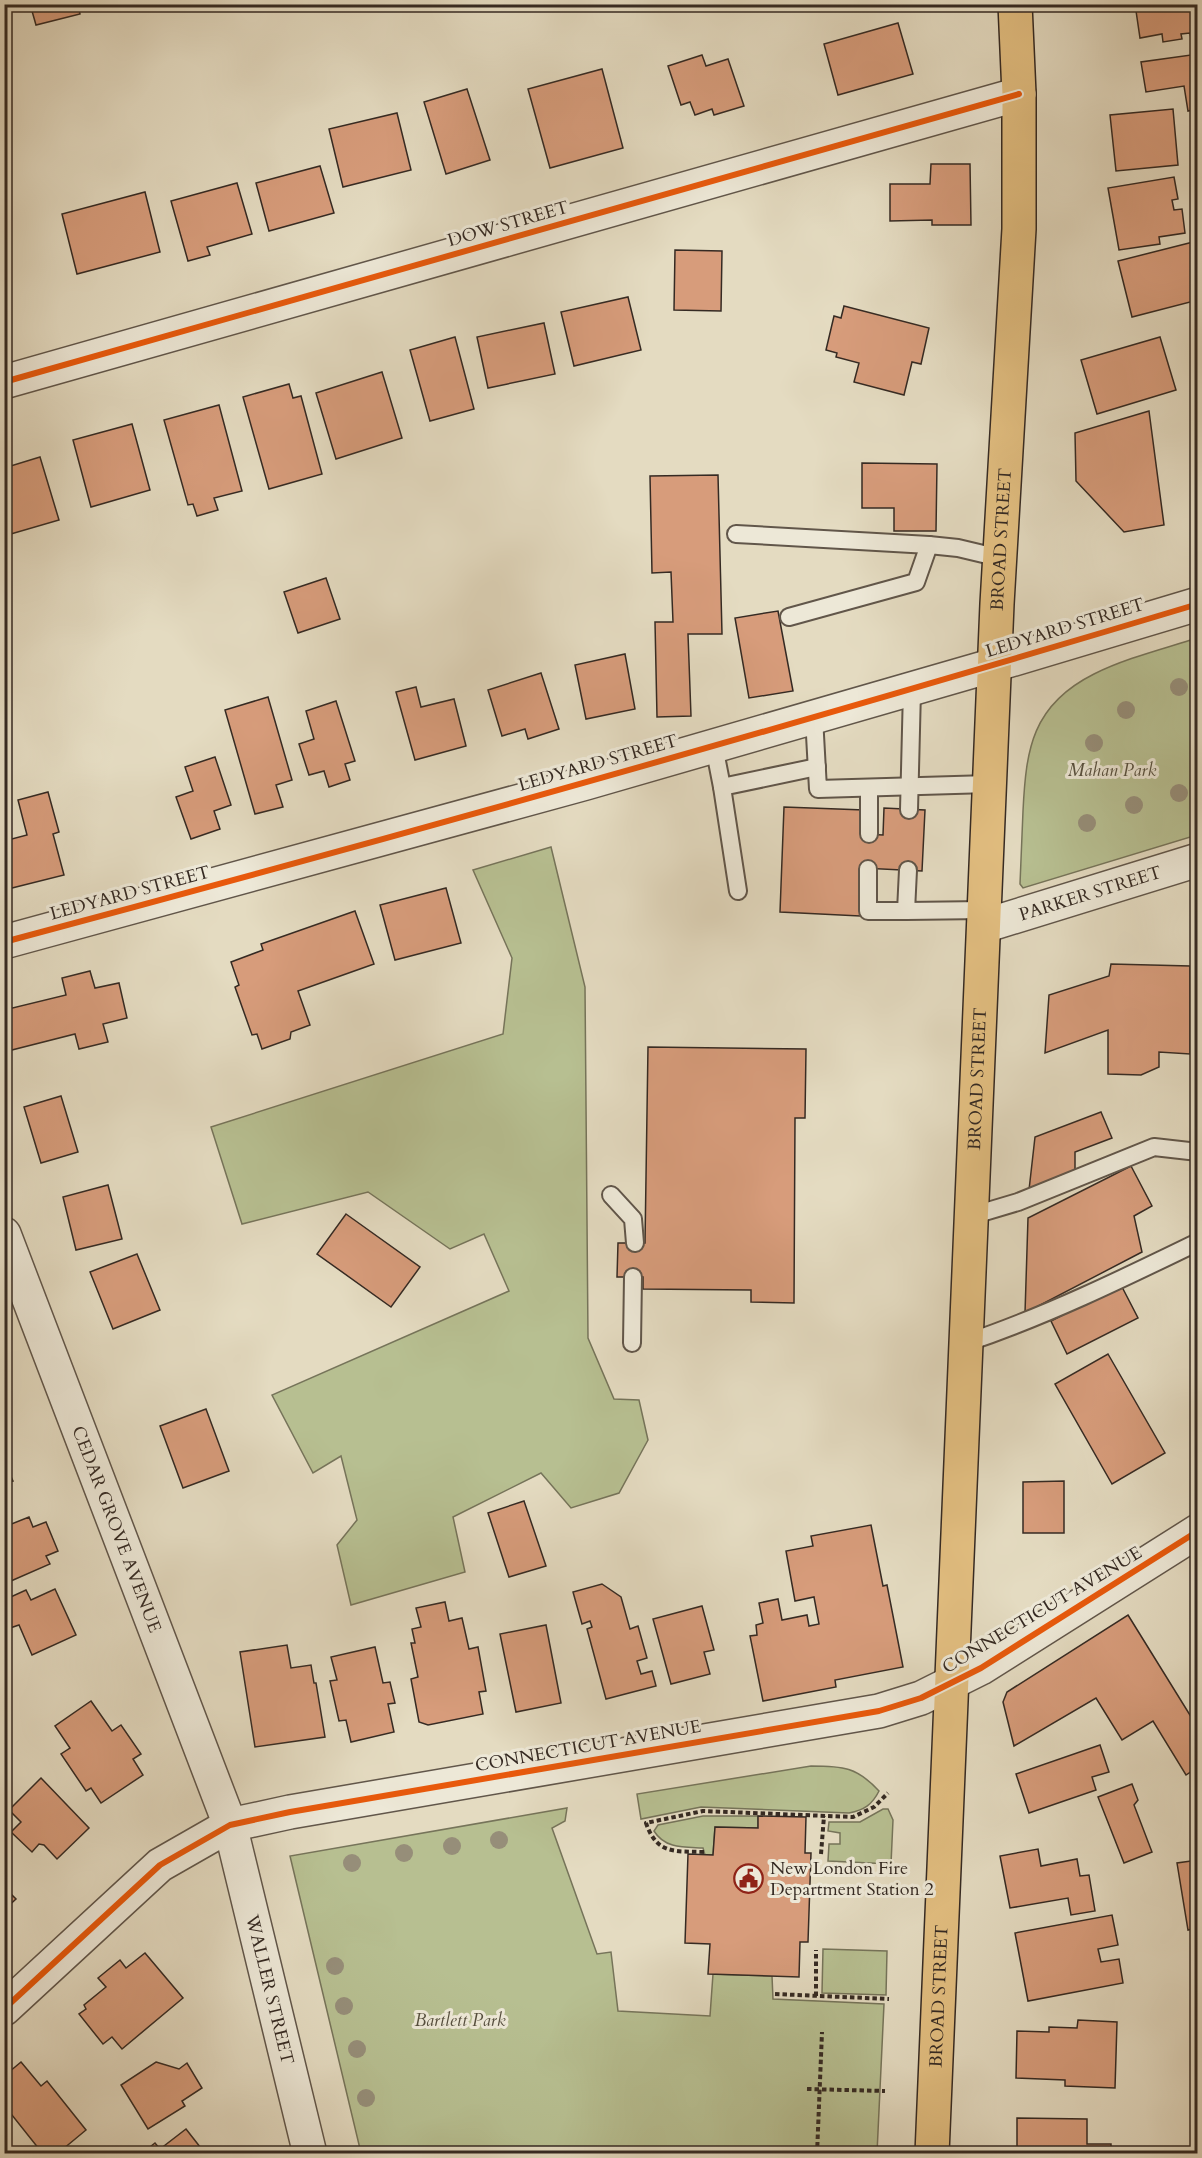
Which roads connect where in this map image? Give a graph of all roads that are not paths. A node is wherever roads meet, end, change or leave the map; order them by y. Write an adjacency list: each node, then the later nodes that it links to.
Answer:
1 (1015, 4): 2 (main road, BROAD STREET)
2 (1019, 94): 3 (street, DOW STREET); 6 (main road, BROAD STREET)
3 (4, 382)
4 (736, 534): 5 (lane)
5 (929, 544): 6 (lane); 8 (lane)
6 (1000, 558): 9 (main road, BROAD STREET)
7 (1197, 604): 9 (street, LEDYARD STREET)
8 (789, 617)
9 (994, 665): 10 (street, LEDYARD STREET); 14 (main road, BROAD STREET)
10 (912, 690): 11 (street, LEDYARD STREET); 16 (lane)
11 (814, 717): 12 (street, LEDYARD STREET); 13 (lane)
12 (714, 746): 15 (lane); 26 (street, LEDYARD STREET)
13 (817, 767): 15 (lane); 17 (lane)
14 (989, 784): 16 (lane); 25 (main road, BROAD STREET)
15 (722, 787): 23 (lane)
16 (911, 787): 17 (lane); 18 (lane)
17 (870, 789): 19 (lane)
18 (909, 810)
19 (869, 834)
20 (1197, 860): 25 (street, PARKER STREET)
21 (868, 868): 24 (lane)
22 (908, 870): 24 (lane)
23 (738, 891)
24 (906, 911): 25 (lane)
25 (984, 918): 29 (main road, BROAD STREET)
26 (4, 942)
27 (1197, 1152): 29 (lane)
28 (611, 1195): 32 (lane)
29 (971, 1216): 35 (main road, BROAD STREET)
30 (4, 1234): 38 (street, CEDAR GROVE AVENUE)
31 (1197, 1242): 35 (lane)
32 (634, 1243)
33 (633, 1277): 34 (lane)
34 (632, 1343)
35 (966, 1343): 37 (main road, BROAD STREET)
36 (1197, 1531): 37 (street, CONNECTICUT AVENUE)
37 (951, 1684): 38 (street, CONNECTICUT AVENUE); 41 (main road, BROAD STREET)
38 (230, 1825): 39 (street, CONNECTICUT AVENUE); 40 (street, WALLER STREET)
39 (4, 2009)
40 (310, 2154)
41 (932, 2154)

